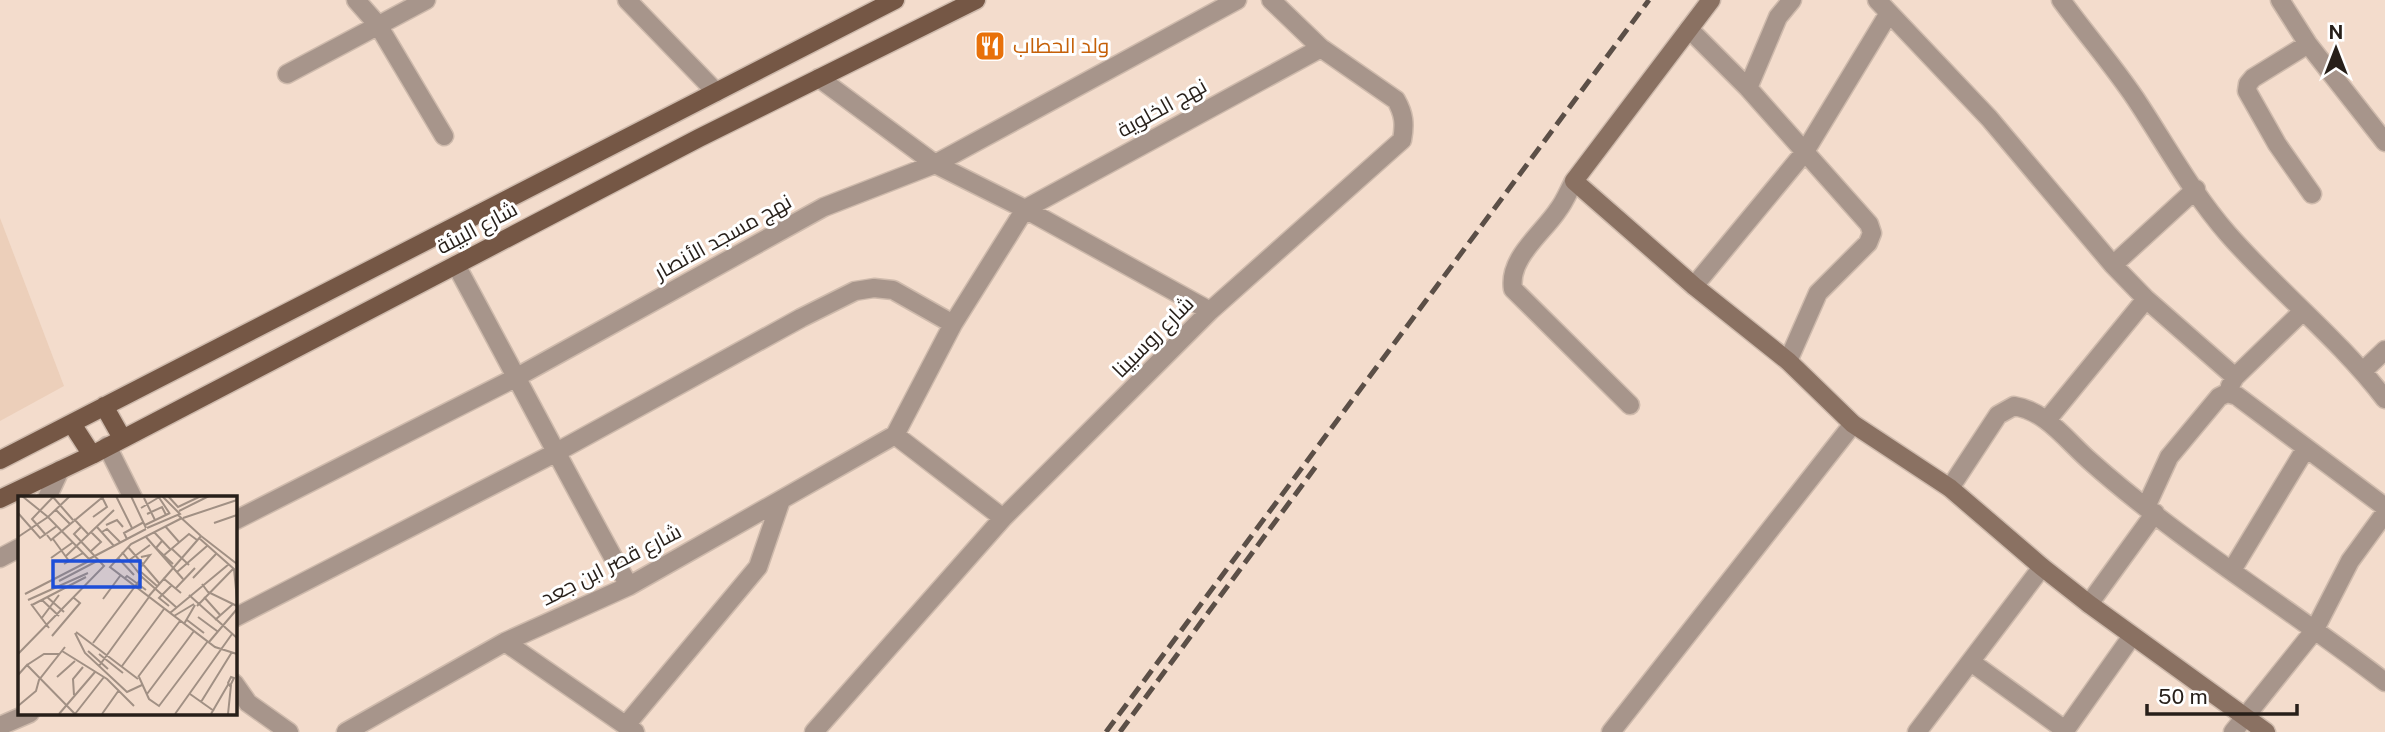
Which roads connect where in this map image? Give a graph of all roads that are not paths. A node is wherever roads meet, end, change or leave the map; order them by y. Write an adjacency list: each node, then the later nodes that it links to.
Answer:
1 (356, 0): 13 (street)
2 (426, 0): 13 (street)
3 (627, 0): 20 (street)
4 (895, 0): 20 (main road, شارع البيئة)
5 (976, 0): 18 (main road, شارع البيئة)
6 (1237, 0): 24 (street, نهج مسجد الأنصار)
7 (1271, 0): 16 (street, شارع روسبينا)
8 (1711, 0): 14 (street)
9 (1792, 0): 19 (street)
10 (2280, 0): 15 (street)
11 (2069, 3): 26 (street)
12 (1883, 6): 23 (street); 30 (street)
13 (378, 25): 17 (street); 21 (street)
14 (1689, 29): 19 (street); 25 (street)
15 (2308, 44): 22 (street); 27 (street)
16 (1321, 48): 28 (street, نهج الخلوية); 34 (street, شارع روسبينا)
17 (286, 74)
18 (819, 78): 24 (street); 29 (main road, شارع البيئة)
19 (1748, 88): 23 (street)
20 (716, 92): 43 (main road, شارع البيئة)
21 (444, 136)
22 (2385, 142)
23 (1804, 153): 31 (street); 37 (street)
24 (935, 164): 28 (street); 39 (street, نهج مسجد الأنصار)
25 (1574, 181): 31 (street); 42 (street)
26 (2196, 189): 30 (street); 33 (street)
27 (2312, 194)
28 (1025, 209): 34 (street); 35 (street)
29 (456, 265): 39 (street); 48 (main road, شارع البيئة)
30 (2113, 265): 32 (street)
31 (1694, 286): 37 (street)
32 (2146, 299): 40 (street); 44 (street)
33 (2303, 311): 38 (street); 40 (street)
34 (1210, 312): 61 (street, شارع روسبينا)
35 (953, 324): 47 (street); 50 (street)
36 (2385, 349): 38 (street)
37 (1788, 361): 46 (street)
38 (2363, 370): 41 (street)
39 (517, 377): 50 (street); 62 (street, نهج مسجد الأنصار)
40 (2231, 385): 49 (street); 59 (street)
41 (2385, 399)
42 (1630, 405)
43 (104, 406): 45 (main road, شارع البيئة); 48 (main road)
44 (2047, 420): 53 (street); 59 (street)
45 (72, 424): 48 (main road); 51 (main road, شارع البيئة)
46 (1853, 424): 53 (street); 84 (street)
47 (895, 435): 57 (street, شارع قصر ابن جعد); 61 (street)
48 (107, 447): 52 (main road, شارع البيئة); 55 (street)
49 (2306, 448): 58 (street); 66 (street)
50 (555, 453): 67 (street); 69 (street)
51 (0, 460)
52 (60, 470): 54 (street); 56 (main road, شارع البيئة)
53 (1951, 488): 65 (street)
54 (48, 496)
55 (132, 496)
56 (0, 499)
57 (782, 500): 67 (street, شارع قصر ابن جعد); 79 (street)
58 (2385, 507)
59 (2150, 510): 66 (street); 68 (street)
60 (2385, 513): 70 (street)
61 (1003, 518): 83 (street, شارع روسبينا)
62 (236, 520)
63 (18, 549): 64 (street)
64 (0, 558)
65 (2042, 567): 68 (street); 73 (street)
66 (2232, 570): 70 (street)
67 (629, 586): 72 (street, شارع قصر ابن جعد)
68 (2089, 604): 71 (street)
69 (236, 617)
70 (2314, 631): 74 (street); 77 (street)
71 (2132, 636): 77 (street); 80 (street)
72 (505, 642): 79 (street); 82 (street, شارع قصر ابن جعد)
73 (1971, 662): 80 (street); 85 (street)
74 (2385, 682)
75 (236, 686): 81 (street)
76 (28, 714): 78 (street)
77 (2245, 716): 86 (street); 87 (street)
78 (0, 726)
79 (630, 728)
80 (2065, 731)
81 (289, 732)
82 (346, 732)
83 (814, 732)
84 (1611, 732)
85 (1917, 732)
86 (2233, 732)
87 (2266, 732)

